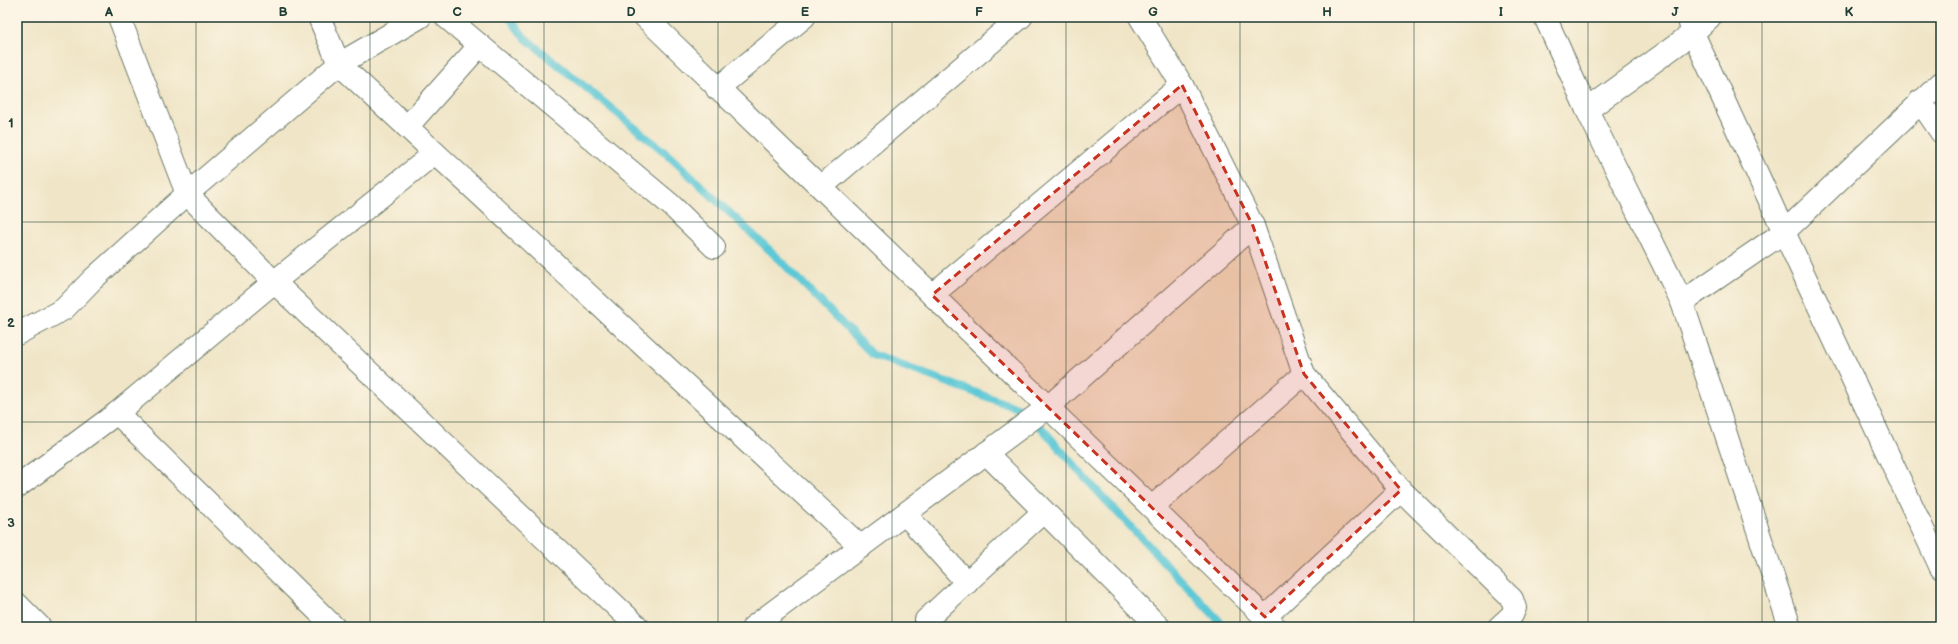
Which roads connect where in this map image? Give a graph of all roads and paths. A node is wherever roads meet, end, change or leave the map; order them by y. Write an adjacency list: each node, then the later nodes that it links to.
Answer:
1 (119, 17): 23 (street)
2 (319, 17): 13 (street)
3 (420, 17): 13 (street)
4 (446, 17): 12 (street)
5 (645, 17): 16 (street)
6 (804, 17): 16 (street)
7 (1021, 17): 22 (street)
8 (1140, 17): 15 (street)
9 (1545, 17): 18 (street)
10 (1710, 17): 11 (street)
11 (1691, 25): 18 (street); 25 (street)
12 (480, 45): 19 (street); 26 (street)
13 (338, 64): 19 (street); 23 (street)
14 (1941, 82): 17 (street)
15 (1182, 85): 24 (street); 28 (street)
16 (717, 89): 22 (street)
17 (1920, 101): 20 (street); 25 (street)
18 (1587, 110): 29 (street)
19 (407, 127): 21 (street)
20 (1941, 132)
21 (435, 153): 27 (street); 40 (street)
22 (821, 187): 28 (street)
23 (187, 194): 27 (street); 30 (street)
24 (1253, 226): 31 (street); 32 (street)
25 (1784, 232): 29 (street); 41 (street)
26 (714, 247)
27 (274, 282): 33 (street); 47 (street)
28 (932, 295): 32 (street)
29 (1682, 302): 52 (street)
30 (17, 334)
31 (1304, 374): 36 (street); 37 (street)
32 (1046, 409): 34 (street); 37 (street)
33 (117, 413): 35 (street); 46 (street)
34 (986, 453): 38 (street); 39 (street)
35 (17, 487)
36 (1401, 490): 44 (street); 51 (street)
37 (1152, 507): 44 (street)
38 (1044, 512): 42 (street); 50 (street)
39 (905, 514): 40 (street); 42 (street)
40 (861, 547): 48 (street)
41 (1941, 568)
42 (967, 583): 49 (street)
43 (17, 604): 45 (street)
44 (1270, 622)
45 (40, 627)
46 (334, 627)
47 (638, 627)
48 (753, 627)
49 (926, 627)
50 (1159, 627)
51 (1499, 627)
52 (1790, 627)

